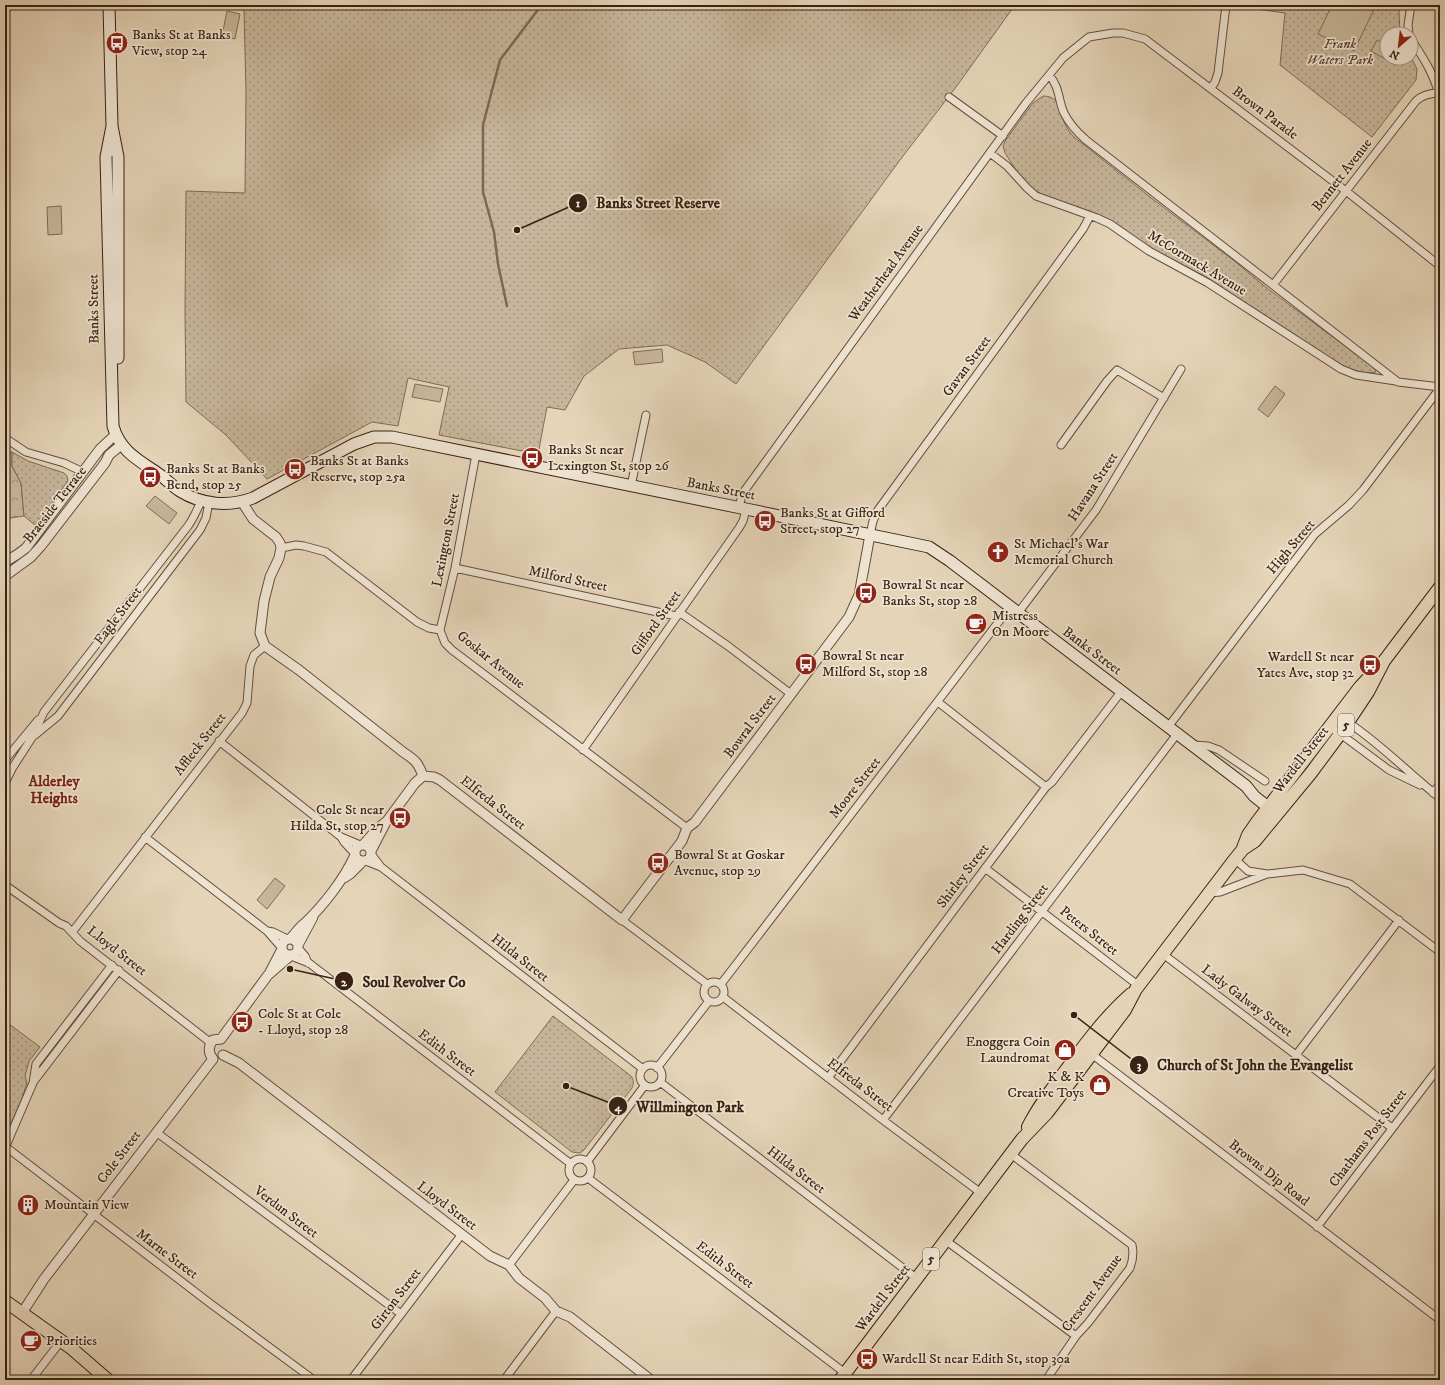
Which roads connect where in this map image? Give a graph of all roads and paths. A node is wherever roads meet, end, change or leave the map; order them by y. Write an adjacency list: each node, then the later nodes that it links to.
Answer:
1 (109, 5): 23 (main road, Banks Street)
2 (1226, 5): 8 (street)
3 (1411, 5): 4 (street)
4 (1408, 26)
5 (1419, 51): 9 (street)
6 (1062, 59): 7 (street, Weatherhead Avenue); 8 (street, Brown Parade)
7 (1049, 75): 11 (street, Weatherhead Avenue); 16 (street, McCormack Avenue)
8 (1211, 88): 13 (street, Brown Parade)
9 (1440, 95): 13 (street, Bennett Avenue)
10 (949, 97): 11 (street)
11 (1003, 136): 12 (street, Weatherhead Avenue)
12 (990, 153): 14 (street, McCormack Avenue); 32 (street, Weatherhead Avenue)
13 (1346, 191): 15 (street, Brown Parade); 16 (street, Bennett Avenue)
14 (1090, 216): 18 (street, McCormack Avenue); 35 (street, Gavan Street)
15 (1440, 266)
16 (1273, 284): 18 (street, McCormack Avenue)
17 (1182, 369): 20 (street, Havana Street)
18 (1398, 382): 19 (street, McCormack Avenue)
19 (1440, 388): 50 (street, High Street)
20 (1164, 398): 24 (street); 41 (street, Havana Street)
21 (646, 415): 29 (street)
22 (5, 438): 28 (street)
23 (120, 439): 26 (street, Braeside Terrace); 27 (street, Braeside Terrace); 30 (main road, Banks Street)
24 (1061, 445)
25 (476, 454): 29 (main road, Banks Street); 31 (main road, Banks Street); 38 (street, Lexington Street)
26 (94, 458): 27 (street); 28 (street, Braeside Terrace)
27 (104, 465): 39 (street, Braeside Terrace)
28 (83, 472): 37 (street, Braeside Terrace)
29 (632, 486): 32 (main road, Banks Street)
30 (206, 501): 31 (main road, Banks Street); 33 (street, Eagle Street); 34 (street, Eagle Street)
31 (242, 502): 36 (street)
32 (742, 508): 35 (main road, Banks Street); 42 (street, Gifford Street)
33 (188, 526): 34 (street); 48 (street, Eagle Street)
34 (197, 533): 52 (street, Eagle Street)
35 (870, 535): 41 (main road, Banks Street); 46 (street, Bowral Street)
36 (281, 548): 43 (street, Goskar Avenue); 44 (street)
37 (5, 562)
38 (455, 568): 42 (street, Milford Street); 43 (street, Lexington Street)
39 (5, 576)
40 (1440, 587): 49 (main road, Wardell Street / 5)
41 (1014, 610): 45 (main road, Banks Street); 47 (street, Moore Street)
42 (678, 614): 46 (street, Milford Street); 55 (street, Gifford Street)
43 (440, 630): 55 (street, Goskar Avenue)
44 (264, 646): 53 (street, Affleck Street); 57 (street)
45 (1121, 692): 50 (main road, Banks Street); 61 (street, Shirley Street)
46 (792, 694): 67 (street, Bowral Street)
47 (938, 702): 61 (street); 96 (street, Moore Street)
48 (44, 712): 52 (street, Eagle Street); 56 (street, Eagle Street)
49 (1343, 719): 51 (main road, Wardell Street / 5); 62 (street)
50 (1172, 730): 54 (main road, Banks Street); 79 (street, Harding Street)
51 (1335, 731): 62 (street); 65 (main road, Wardell Street / 5)
52 (33, 736): 59 (street, Eagle Street)
53 (219, 741): 68 (street, Affleck Street); 69 (street)
54 (1191, 744): 58 (street, Banks Street); 65 (main road, Banks Street)
55 (583, 750): 67 (street, Goskar Avenue)
56 (5, 760)
57 (423, 776): 66 (street); 81 (street, Elfreda Street)
58 (1265, 781)
59 (5, 783)
60 (1440, 784): 63 (street)
61 (1046, 787): 74 (street, Shirley Street)
62 (1426, 788): 63 (street)
63 (1434, 793): 64 (street)
64 (1440, 798)
65 (1275, 808): 73 (main road, Wardell Street / 5)
66 (387, 821): 70 (street); 72 (street)
67 (687, 828): 81 (street, Bowral Street)
68 (145, 837): 83 (street); 84 (street, Affleck Street)
69 (341, 837): 70 (street); 71 (street)
70 (362, 845): 71 (street); 72 (street)
71 (354, 854): 72 (street); 76 (street)
72 (368, 857): 76 (street); 108 (street, Hilda Street)
73 (1235, 859): 75 (street); 78 (main road, Wardell Street / 5)
74 (985, 868): 79 (street, Peters Street); 109 (street, Shirley Street)
75 (1267, 874): 78 (street); 82 (street)
76 (342, 878): 80 (street)
77 (5, 885): 84 (street, Lloyd Street)
78 (1209, 893): 89 (main road, Wardell Street / 5)
79 (1042, 911): 97 (street, Peters Street); 113 (street, Harding Street)
80 (314, 916): 85 (street); 86 (street)
81 (622, 920): 95 (street, Elfreda Street)
82 (1398, 920): 88 (street); 104 (street)
83 (267, 931): 85 (street); 87 (street)
84 (73, 932): 92 (street, Lloyd Street)
85 (289, 939): 86 (street); 87 (street)
86 (298, 947): 90 (street); 91 (street, Edith Street)
87 (281, 948): 90 (street); 94 (street)
88 (1440, 952)
89 (1163, 954): 97 (main road, Wardell Street / 5); 104 (street, Lady Galway Street)
90 (291, 956): 91 (street, Edith Street); 94 (street)
91 (308, 963): 119 (street, Edith Street)
92 (112, 965): 93 (street, Lloyd Street); 111 (street)
93 (119, 970): 101 (street, Lloyd Street); 111 (street)
94 (268, 975): 100 (street)
95 (707, 984): 96 (street); 99 (street)
96 (721, 984): 98 (street)
97 (1137, 988): 102 (main road, Wardell Street / 5)
98 (723, 997): 99 (street); 109 (street, Elfreda Street)
99 (709, 1001): 107 (street)
100 (221, 1040): 101 (street); 103 (street)
101 (211, 1043): 105 (street)
102 (1087, 1050): 117 (main road, Wardell Street / 5); 124 (street, Browns Dip Road)
103 (223, 1055): 105 (street); 125 (street, Lloyd Street)
104 (1296, 1055): 114 (street, Lady Galway Street)
105 (213, 1059): 115 (street, Cole Street)
106 (1440, 1066): 114 (street, Chathams Post Street)
107 (657, 1068): 108 (street); 110 (street)
108 (643, 1070): 112 (street)
109 (828, 1078): 113 (street, Elfreda Street)
110 (660, 1082): 112 (street); 128 (street, Hilda Street)
111 (33, 1083): 116 (street)
112 (645, 1085): 118 (street)
113 (883, 1120): 122 (street, Elfreda Street)
114 (1392, 1128): 124 (street, Chathams Post Street)
115 (156, 1132): 123 (street, Cole Street); 132 (street, Verdun Street)
116 (5, 1147): 123 (street, Marne Street)
117 (1011, 1154): 122 (main road, Wardell Street / 5); 134 (street, Crescent Avenue)
118 (587, 1162): 119 (street); 120 (street)
119 (571, 1164): 121 (street)
120 (588, 1178): 121 (street); 136 (street, Edith Street)
121 (574, 1180): 127 (street)
122 (981, 1193): 126 (main road, Wardell Street / 5)
123 (93, 1214): 131 (street, Cole Street); 140 (street, Marne Street)
124 (1317, 1227): 133 (street, Browns Dip Road)
125 (462, 1234): 127 (street, Lloyd Street); 132 (street, Girton Street)
126 (945, 1240): 128 (main road, Wardell Street / 5); 134 (street)
127 (509, 1265): 130 (street, Lloyd Street)
128 (916, 1278): 136 (main road, Wardell Street / 5)
129 (5, 1302): 131 (main road)
130 (556, 1311): 137 (street, Lloyd Street); 142 (street)
131 (22, 1313): 135 (main road)
132 (401, 1314): 141 (street, Girton Street)
133 (1440, 1320)
134 (1076, 1336): 143 (street, Crescent Avenue)
135 (61, 1341): 138 (street); 139 (main road)
136 (841, 1378)
137 (648, 1379)
138 (31, 1380)
139 (108, 1380)
140 (314, 1380)
141 (351, 1380)
142 (504, 1380)
143 (1046, 1380)

